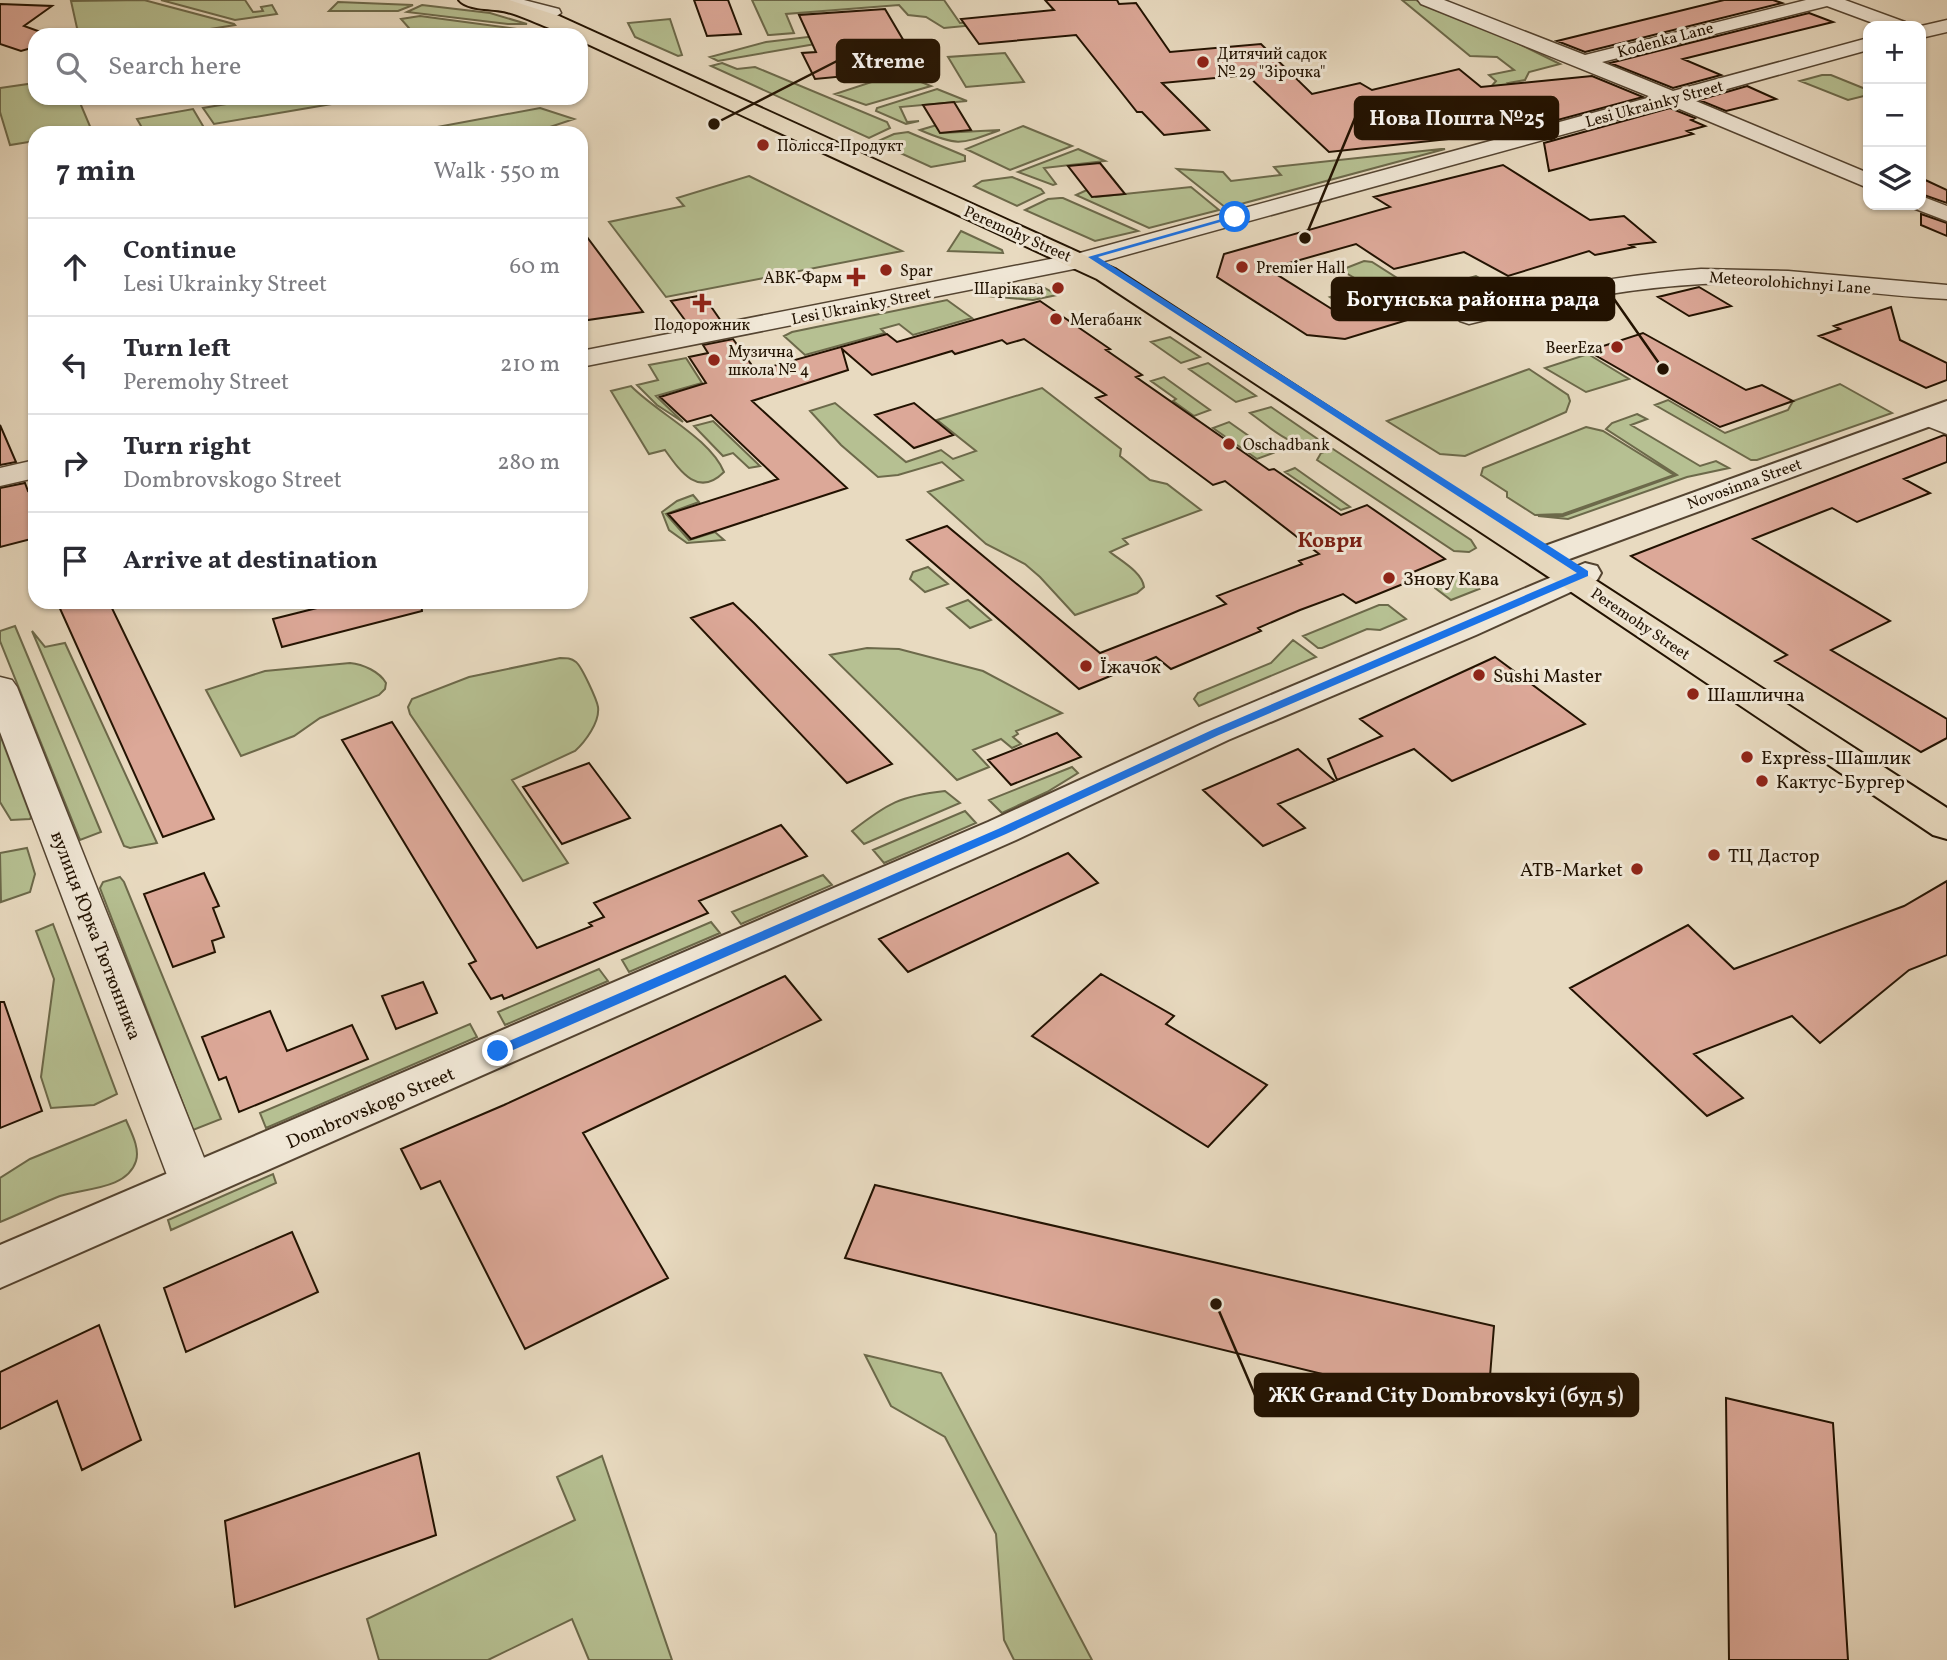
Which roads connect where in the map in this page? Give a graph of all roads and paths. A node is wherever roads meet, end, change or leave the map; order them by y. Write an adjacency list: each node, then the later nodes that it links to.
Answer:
1 (469, 0): 9 (main road, Peremohy Street)
2 (502, 0): 6 (street, Peremohy Street)
3 (524, 0): 6 (main road)
4 (1427, 0): 13 (street)
5 (1828, 0): 7 (street); 13 (street, Kodenka Lane)
6 (561, 11): 18 (main road, Peremohy Street)
7 (1885, 21)
8 (1947, 26): 10 (street)
9 (570, 28)
10 (1926, 31)
11 (588, 36): 18 (main road, Peremohy Street)
12 (1863, 45): 14 (street, Lesi Ukrainky Street)
13 (1583, 61): 14 (street)
14 (1669, 99): 15 (street); 18 (street, Lesi Ukrainky Street)
15 (1863, 179)
16 (1926, 205): 17 (street)
17 (1947, 214)
18 (1085, 259): 21 (street, Lesi Ukrainky Street); 25 (main road, Peremohy Street)
19 (1947, 292): 20 (street, Meteorolohichnyi Lane)
20 (1469, 316)
21 (588, 358)
22 (1941, 418): 25 (street, Novosinna Street)
23 (28, 471): 24 (street)
24 (0, 477)
25 (1563, 566): 27 (main road, Peremohy Street); 28 (main road, Peremohy Street); 29 (street, Dombrovskogo Street)
26 (0, 687): 29 (street, вулиця Юрка Тютюнника)
27 (1947, 811)
28 (1947, 826)
29 (192, 1183): 30 (street, Dombrovskogo Street)
30 (0, 1267)

